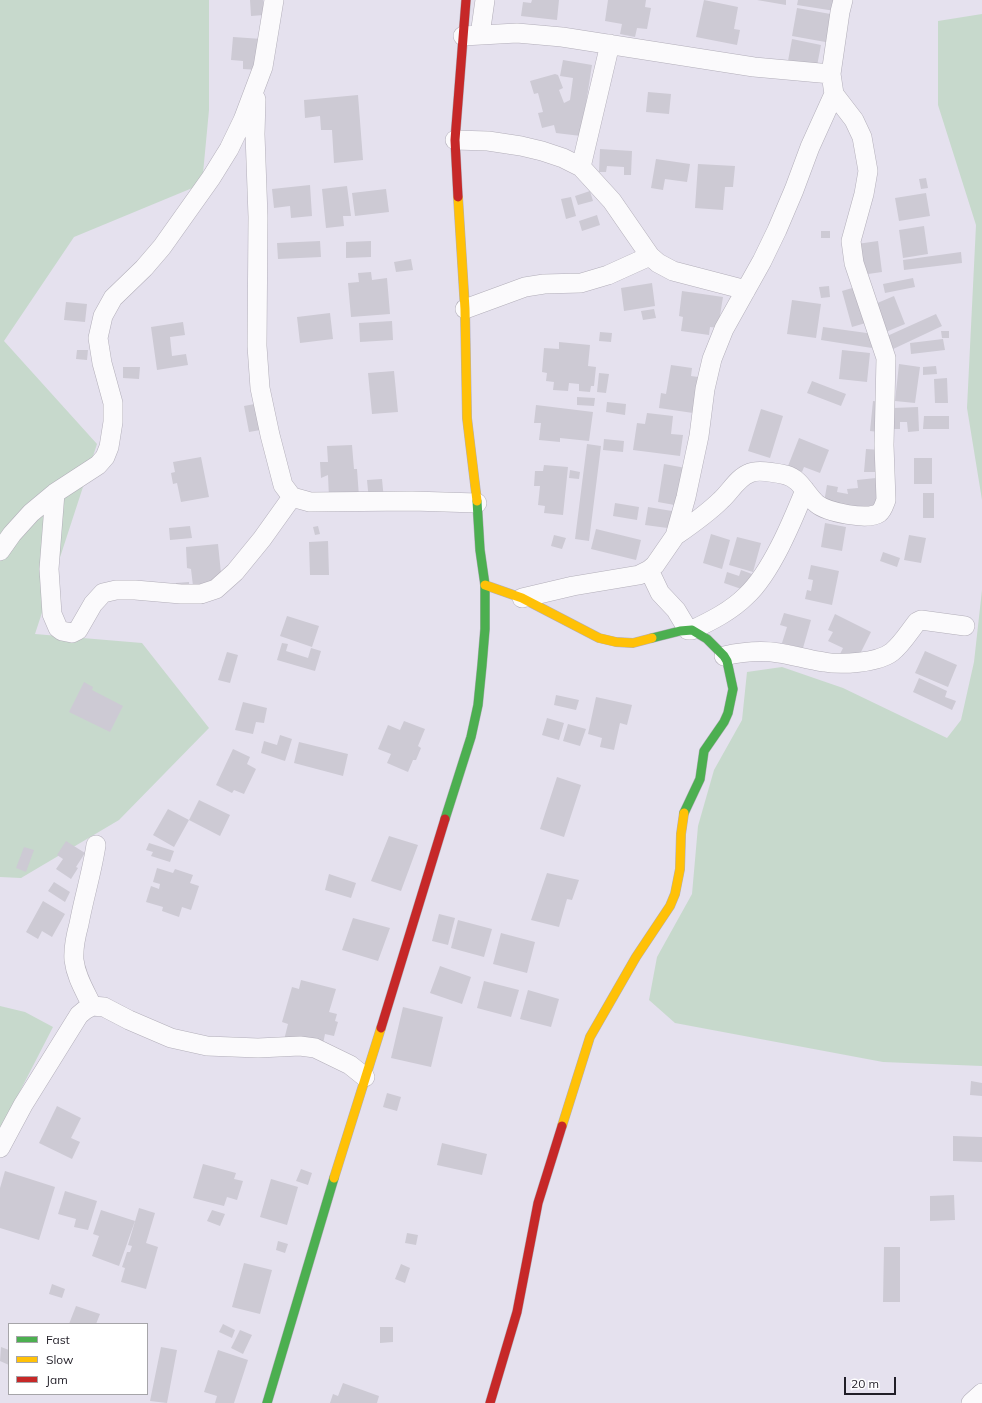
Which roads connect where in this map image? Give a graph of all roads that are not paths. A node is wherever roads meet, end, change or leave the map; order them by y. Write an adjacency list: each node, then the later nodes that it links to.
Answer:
1 (274, 0): 8 (street)
2 (466, 0): 5 (street)
3 (485, 0): 5 (street)
4 (843, 0): 7 (street)
5 (471, 36): 6 (street); 10 (street)
6 (610, 44): 7 (street); 11 (street)
7 (831, 74): 9 (street)
8 (256, 86): 16 (street); 17 (street)
9 (834, 94): 13 (street); 15 (street)
10 (455, 140): 11 (street); 14 (street)
11 (581, 167): 12 (street)
12 (650, 256): 13 (street); 14 (street)
13 (746, 290): 19 (street)
14 (465, 309): 18 (street)
15 (805, 490): 19 (street); 25 (street)
16 (55, 493): 17 (street); 20 (street)
17 (292, 497): 18 (street)
18 (477, 503): 22 (street)
19 (675, 536): 21 (street)
20 (0, 551)
21 (649, 570): 23 (street); 25 (street)
22 (485, 585): 23 (street); 29 (street)
23 (522, 598): 25 (street)
24 (965, 626): 26 (street)
25 (690, 630): 26 (street)
26 (724, 656): 33 (street)
27 (96, 845): 28 (street)
28 (92, 1006): 29 (street); 30 (street)
29 (365, 1077): 32 (street)
30 (0, 1148)
31 (982, 1394): 34 (street)
32 (268, 1403)
33 (490, 1403)
34 (971, 1403)

